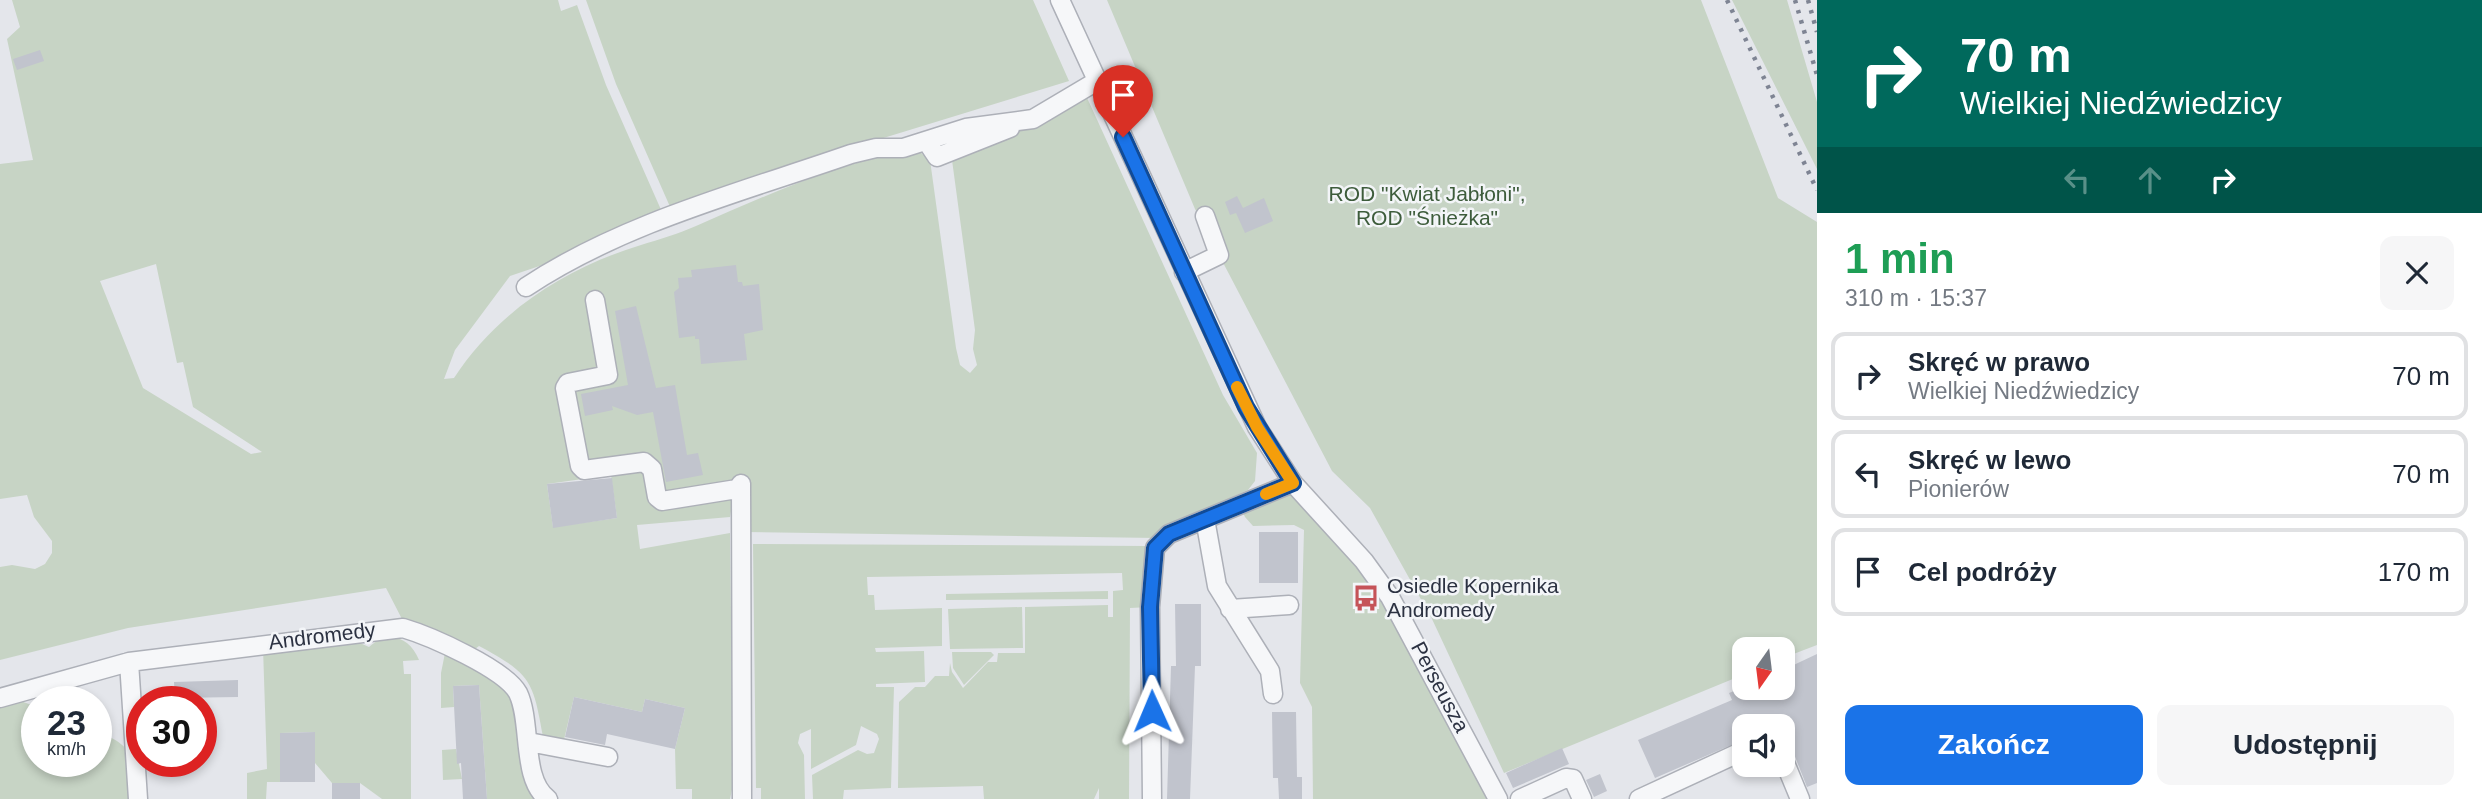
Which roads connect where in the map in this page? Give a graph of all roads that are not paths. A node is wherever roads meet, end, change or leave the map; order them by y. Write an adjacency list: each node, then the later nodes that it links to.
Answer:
1 (1060, 0): 2 (street, Perseusza)
2 (1097, 81): 4 (street, Perseusza); 5 (street)
3 (1205, 216): 4 (street)
4 (1184, 272): 7 (street, Perseusza)
5 (526, 287)
6 (595, 300): 20 (street)
7 (1293, 483): 8 (street); 22 (street, Perseusza)
8 (1205, 519): 10 (street); 21 (street)
9 (1289, 605): 10 (street)
10 (1230, 609): 12 (street)
11 (129, 662): 13 (street, Andromedy); 18 (street); 19 (street, Andromedy)
12 (1273, 694)
13 (0, 698)
14 (534, 743): 16 (street)
15 (1732, 756): 25 (street)
16 (608, 757)
17 (1791, 777): 26 (street)
18 (138, 799)
19 (548, 799)
20 (742, 799)
21 (1152, 799)
22 (1498, 799)
23 (1520, 799): 24 (street)
24 (1582, 799)
25 (1639, 799)
26 (1800, 799)

